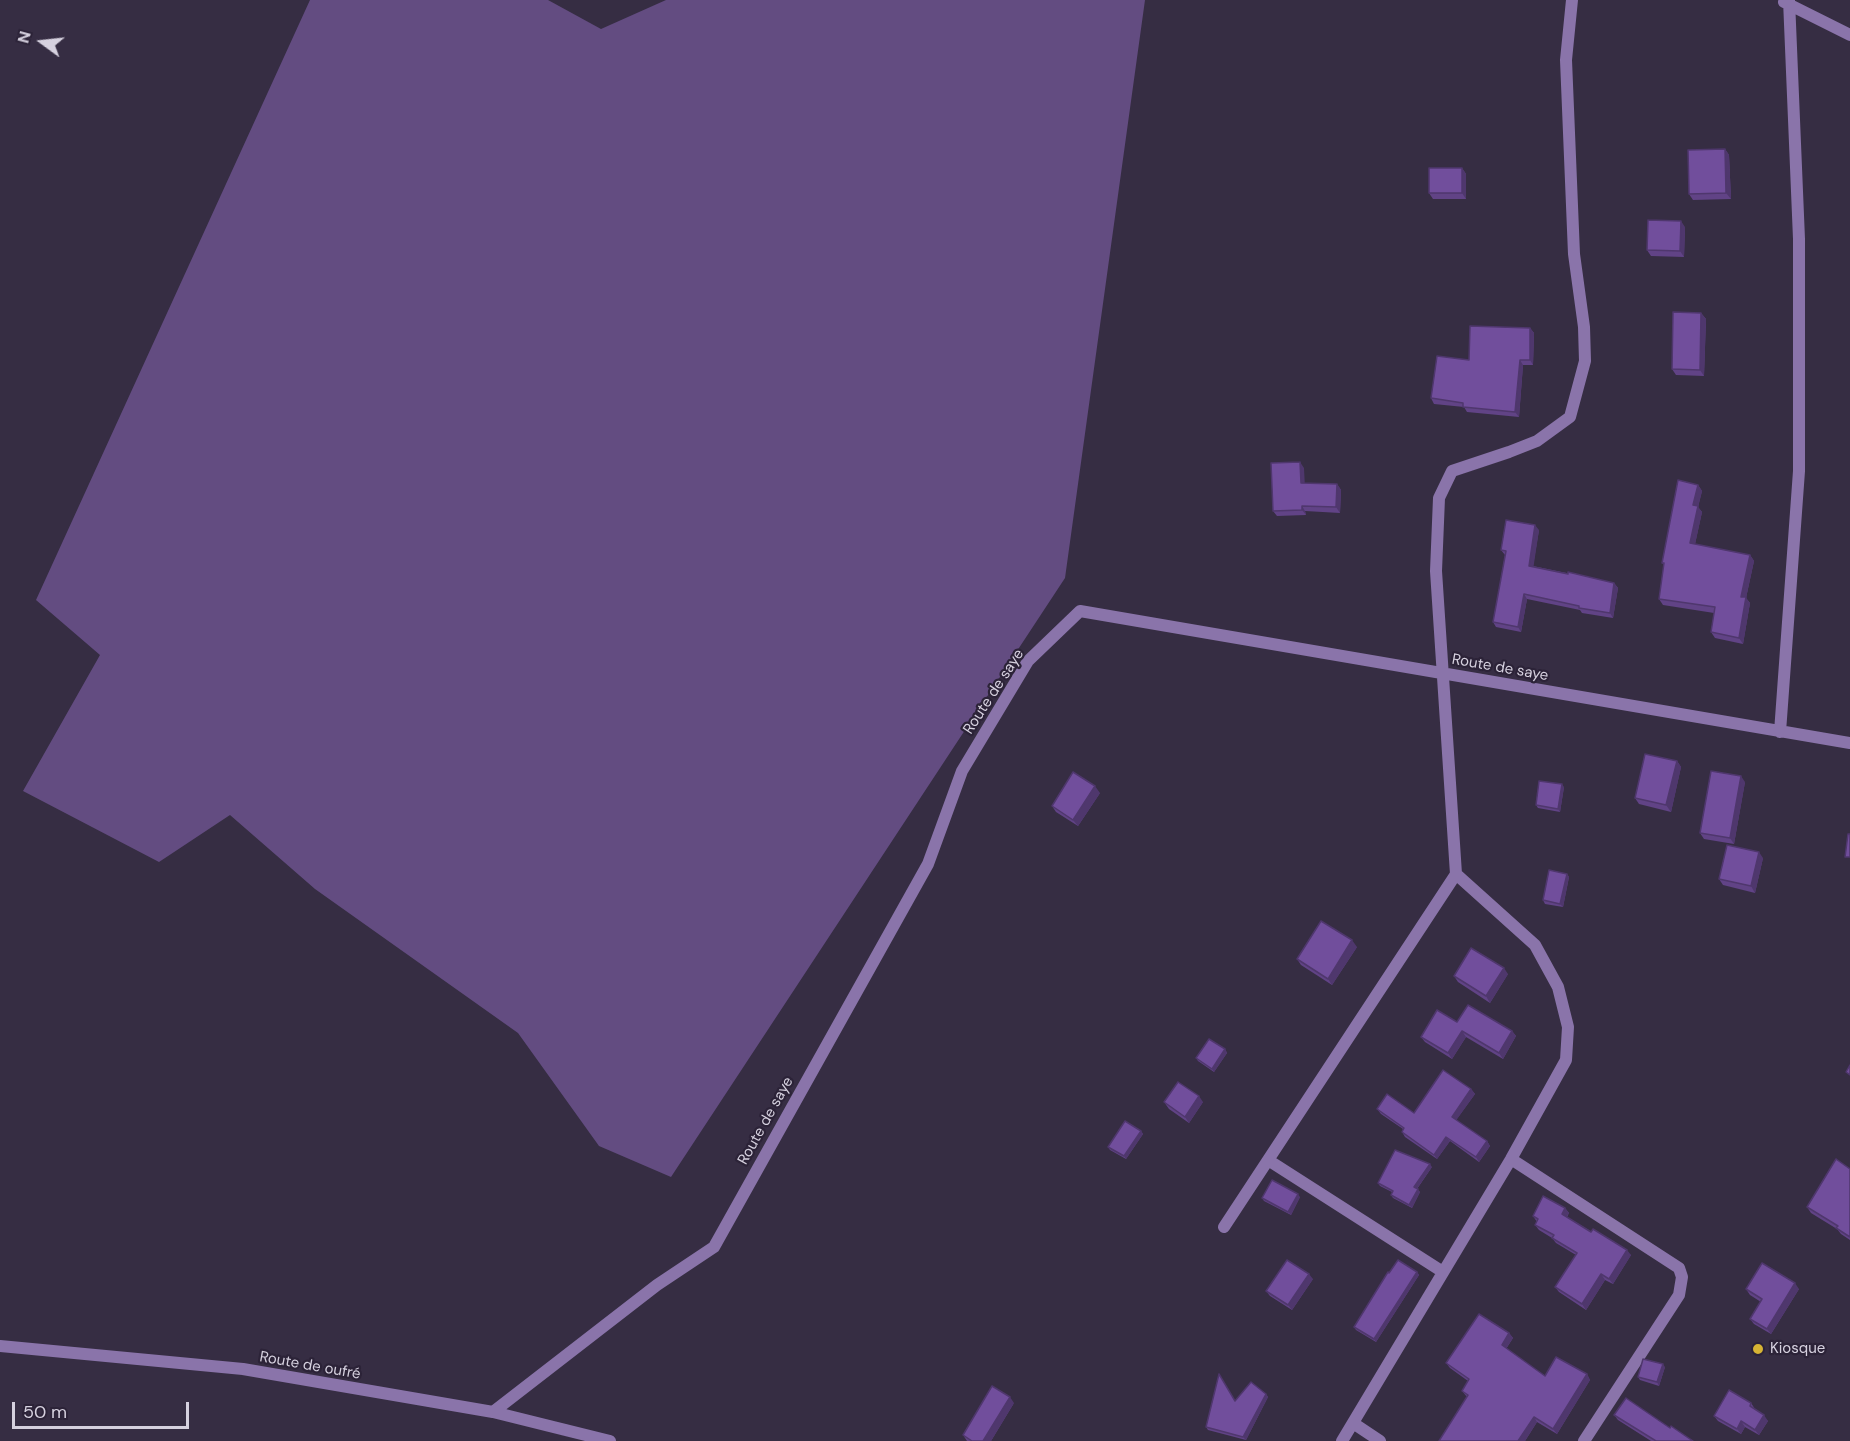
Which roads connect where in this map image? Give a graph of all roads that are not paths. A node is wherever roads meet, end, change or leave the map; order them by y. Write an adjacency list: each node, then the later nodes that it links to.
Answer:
1 (1572, 0): 4 (street)
2 (1787, 2): 3 (street); 5 (street)
3 (1850, 35)
4 (1442, 673): 5 (street, Route de saye); 7 (street); 13 (street, Route de saye)
5 (1780, 732): 6 (street, Route de saye)
6 (1850, 743)
7 (1456, 874): 8 (street); 9 (street)
8 (1511, 1159): 11 (street); 18 (street)
9 (1268, 1160): 10 (street); 11 (street)
10 (1224, 1227)
11 (1443, 1272): 14 (street)
12 (0, 1346): 13 (street, Route de oufré)
13 (493, 1412): 15 (street, Route de oufré)
14 (1353, 1423): 16 (street); 17 (street)
15 (610, 1441)
16 (1342, 1441)
17 (1380, 1441)
18 (1584, 1441)

